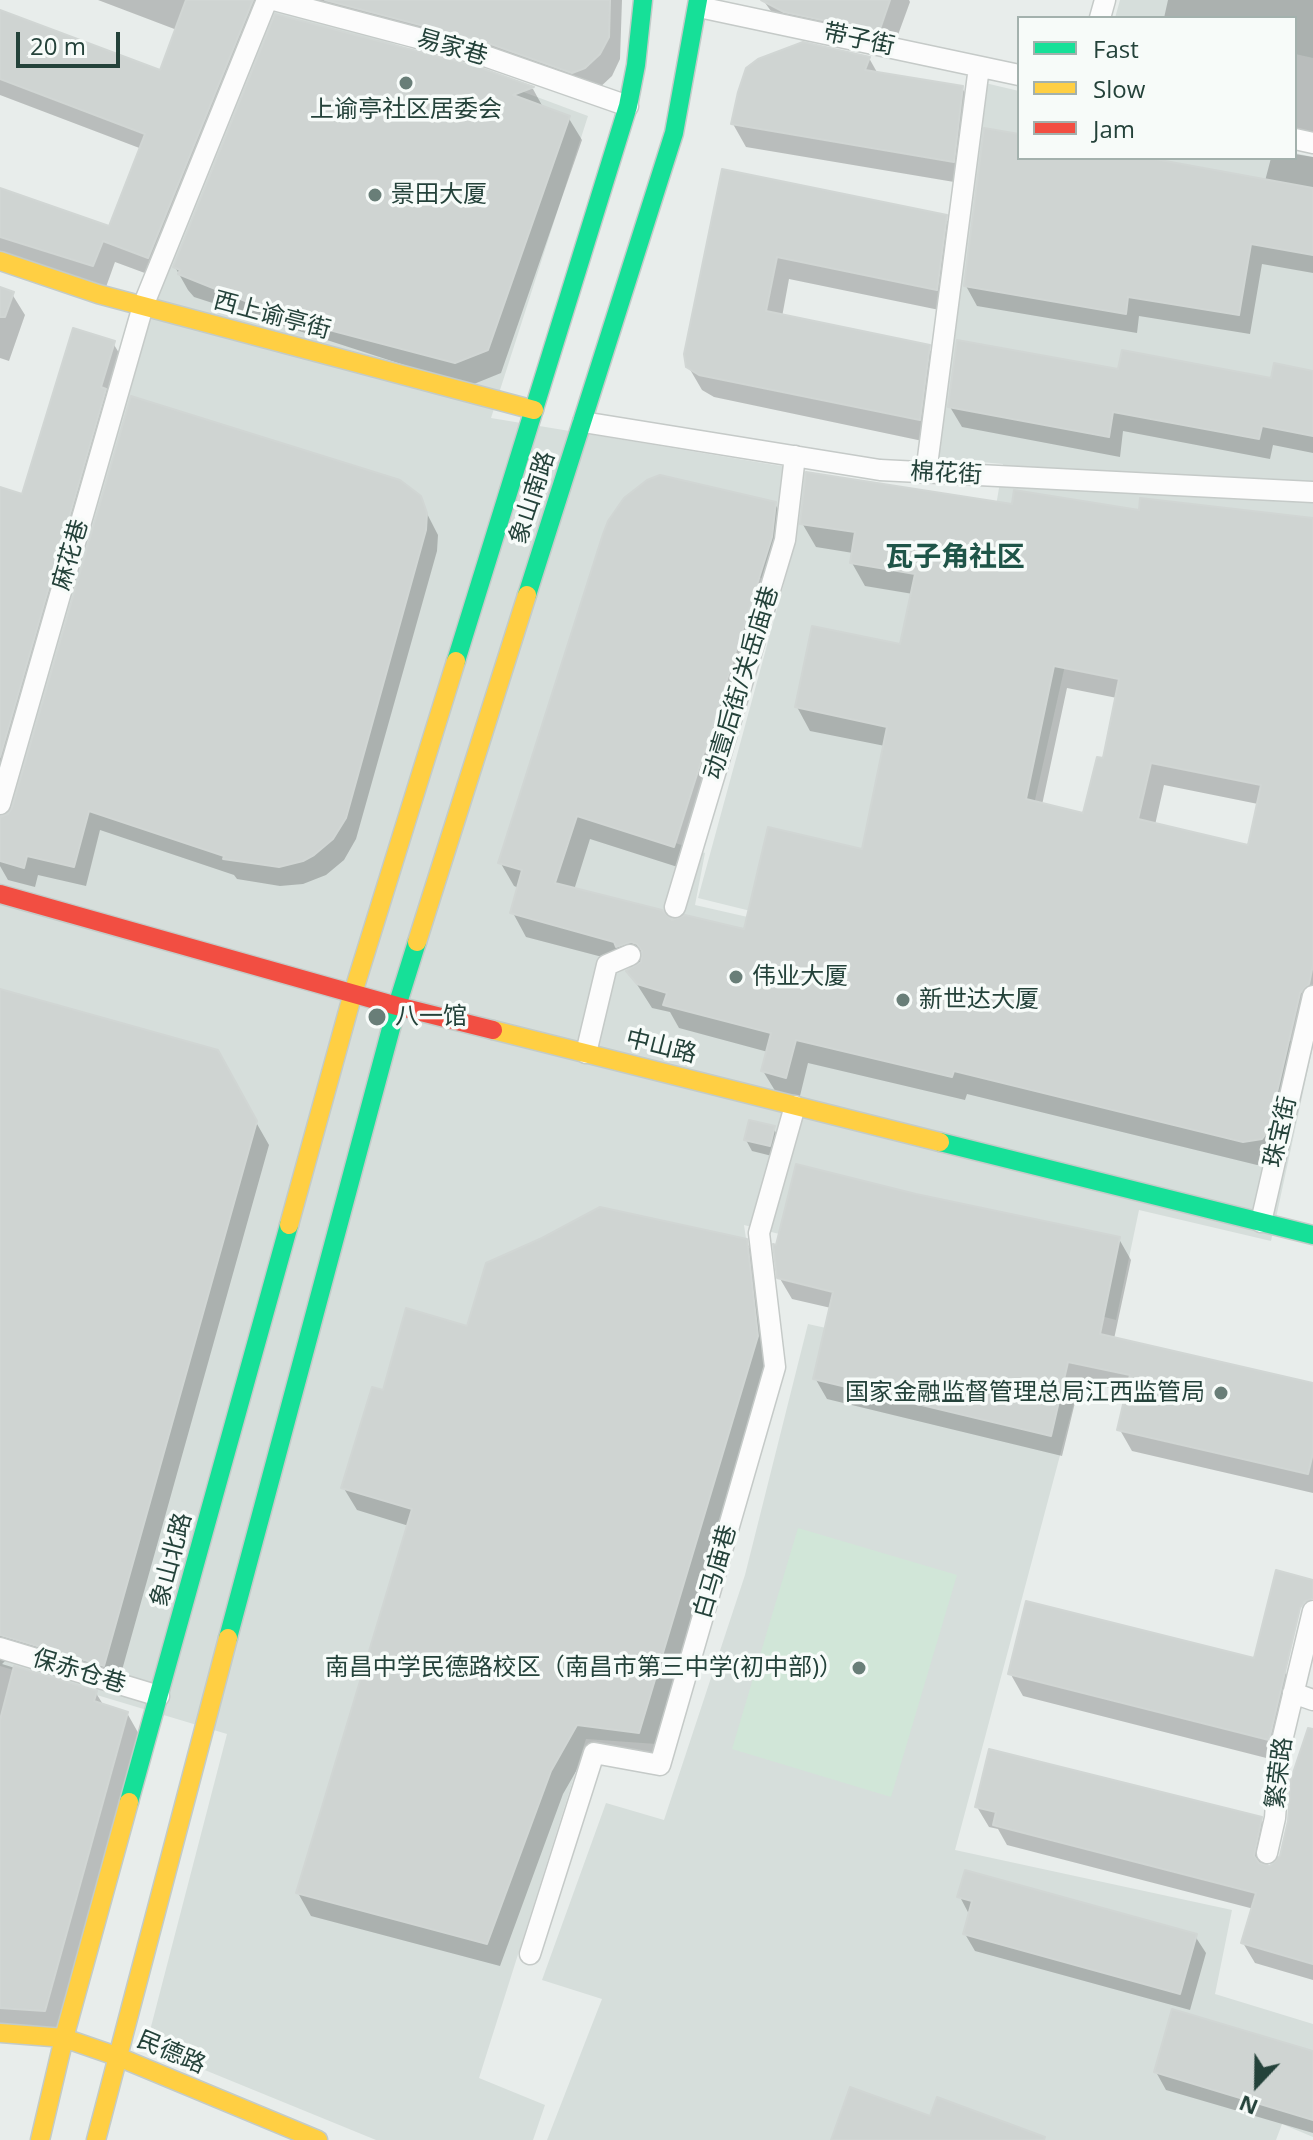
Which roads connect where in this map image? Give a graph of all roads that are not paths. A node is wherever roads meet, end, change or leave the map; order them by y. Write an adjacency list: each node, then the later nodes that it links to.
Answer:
1 (267, 0): 9 (lane)
2 (274, 0): 7 (lane, 易家巷)
3 (643, 0): 7 (main road, 象山南路)
4 (698, 3): 5 (lane, 带子街); 11 (main road, 象山南路)
5 (979, 67): 6 (lane, 带子街); 13 (lane)
6 (1017, 75)
7 (628, 106): 10 (main road, 象山南路)
8 (0, 261): 9 (main road, 西上谕亭街)
9 (143, 306): 10 (main road, 西上谕亭街); 15 (lane, 麻花巷)
10 (534, 410): 19 (main road, 象山南路)
11 (583, 422): 12 (lane, 棉花街); 21 (main road, 象山南路)
12 (795, 456): 13 (lane, 棉花街); 17 (lane, 动壹后街/关岳庙巷)
13 (926, 473): 14 (lane, 棉花街)
14 (1313, 492)
15 (0, 804)
16 (0, 894): 19 (main road, 中山路)
17 (675, 907)
18 (630, 955): 22 (lane)
19 (353, 993): 21 (main road, 中山路); 29 (main road, 象山北路)
20 (1313, 996): 24 (lane, 珠宝街)
21 (397, 1006): 22 (main road, 中山路); 35 (main road)
22 (586, 1053): 23 (main road, 中山路)
23 (795, 1106): 24 (main road, 中山路); 32 (lane, 白马庙巷)
24 (1261, 1222): 25 (main road, 中山路)
25 (1313, 1235)
26 (1313, 1611): 28 (lane, 繁荣路)
27 (0, 1648): 29 (lane, 保赤仓巷)
28 (1293, 1693): 30 (lane); 31 (lane, 繁荣路)
29 (159, 1696): 34 (main road, 象山北路)
30 (1313, 1700)
31 (1267, 1853)
32 (530, 1954)
33 (0, 2033): 34 (main road, 民德路)
34 (64, 2038): 35 (main road, 民德路); 36 (main road, 象山北路)
35 (116, 2056): 37 (main road); 38 (main road, 民德路)
36 (40, 2140)
37 (96, 2140)
38 (318, 2140)

